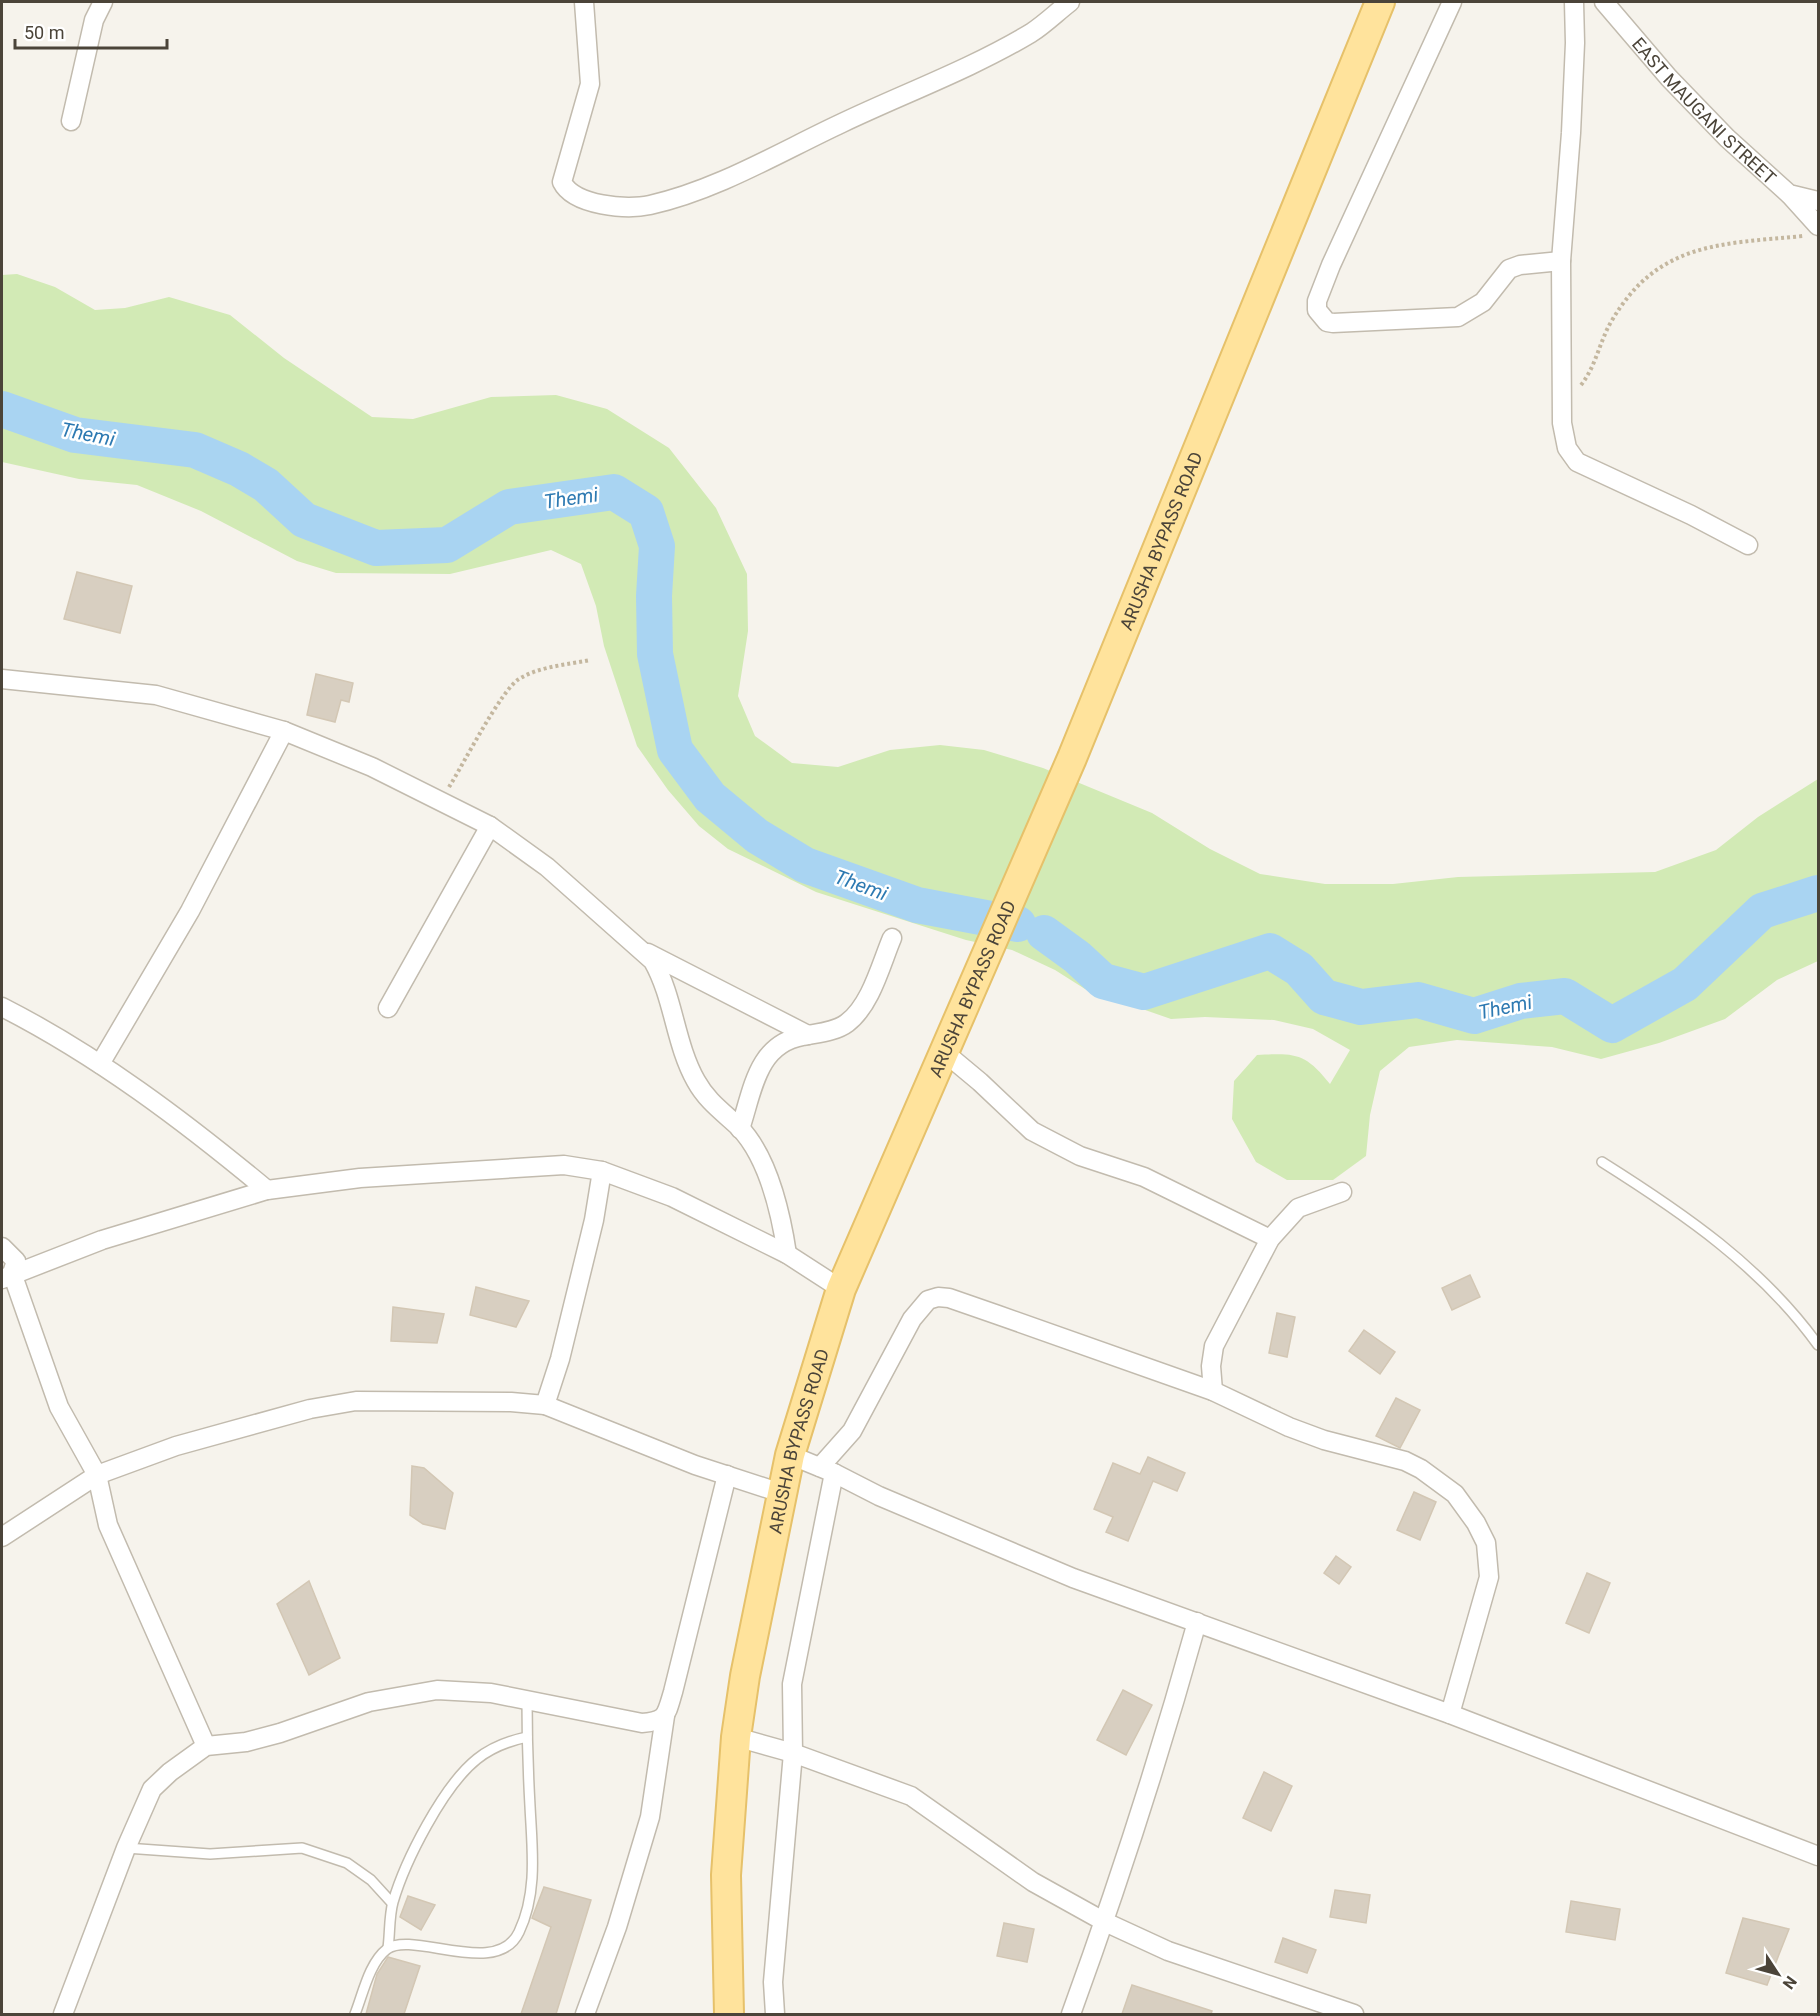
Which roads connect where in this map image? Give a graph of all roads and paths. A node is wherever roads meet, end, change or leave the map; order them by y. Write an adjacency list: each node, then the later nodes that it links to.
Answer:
1 (102, 2): 8 (street)
2 (584, 2): 3 (street)
3 (1070, 2)
4 (1380, 2): 25 (main road, ARUSHA BYPASS ROAD)
5 (1452, 2): 12 (street)
6 (1574, 2): 12 (street)
7 (1604, 2): 9 (street, EAST MAUGANI STREET)
8 (70, 121)
9 (1789, 194): 10 (street, EAST MAUGANI STREET); 11 (street)
10 (1818, 201)
11 (1813, 231): 13 (path)
12 (1561, 261): 13 (street)
13 (1562, 410): 14 (street)
14 (1748, 545)
15 (590, 660): 18 (path)
16 (2, 679): 17 (street)
17 (284, 731): 18 (street); 26 (street)
18 (440, 800): 19 (street)
19 (490, 826): 21 (street); 23 (street)
20 (892, 938): 24 (street)
21 (636, 946): 24 (street); 27 (street)
22 (2, 1007): 26 (street)
23 (388, 1008)
24 (808, 1035): 27 (street)
25 (944, 1052): 32 (street); 36 (main road, ARUSHA BYPASS ROAD)
26 (100, 1064): 30 (street)
27 (740, 1129): 34 (street)
28 (1602, 1162): 37 (lane)
29 (602, 1171): 30 (street); 34 (street); 39 (street)
30 (267, 1190): 35 (street)
31 (1342, 1192): 32 (street)
32 (1270, 1239): 38 (street)
33 (2, 1247): 35 (street)
34 (787, 1254): 36 (street)
35 (7, 1276): 42 (street)
36 (841, 1289): 40 (main road, ARUSHA BYPASS ROAD)
37 (1818, 1345)
38 (1213, 1391): 41 (street); 48 (street)
39 (545, 1405): 42 (street); 43 (street)
40 (789, 1455): 41 (street); 44 (main road, ARUSHA BYPASS ROAD)
41 (827, 1470): 46 (street); 53 (street)
42 (98, 1475): 45 (street); 52 (street)
43 (726, 1475): 44 (street); 49 (street)
44 (781, 1493): 51 (main road, ARUSHA BYPASS ROAD)
45 (2, 1537)
46 (1197, 1622): 48 (street); 57 (street)
47 (527, 1700): 49 (street); 50 (lane); 52 (street)
48 (1450, 1714): 55 (street)
49 (665, 1716): 61 (street)
50 (527, 1737): 56 (lane); 58 (lane)
51 (736, 1737): 53 (street); 62 (main road, ARUSHA BYPASS ROAD)
52 (206, 1746): 54 (street)
53 (793, 1753): 57 (street); 63 (street)
54 (126, 1848): 56 (lane); 59 (street)
55 (1818, 1856)
56 (392, 1903): 58 (lane)
57 (1105, 1922): 64 (street); 65 (street)
58 (388, 1948): 60 (lane)
59 (63, 2014)
60 (356, 2014)
61 (585, 2014)
62 (729, 2014)
63 (775, 2014)
64 (1071, 2014)
65 (1354, 2014)

